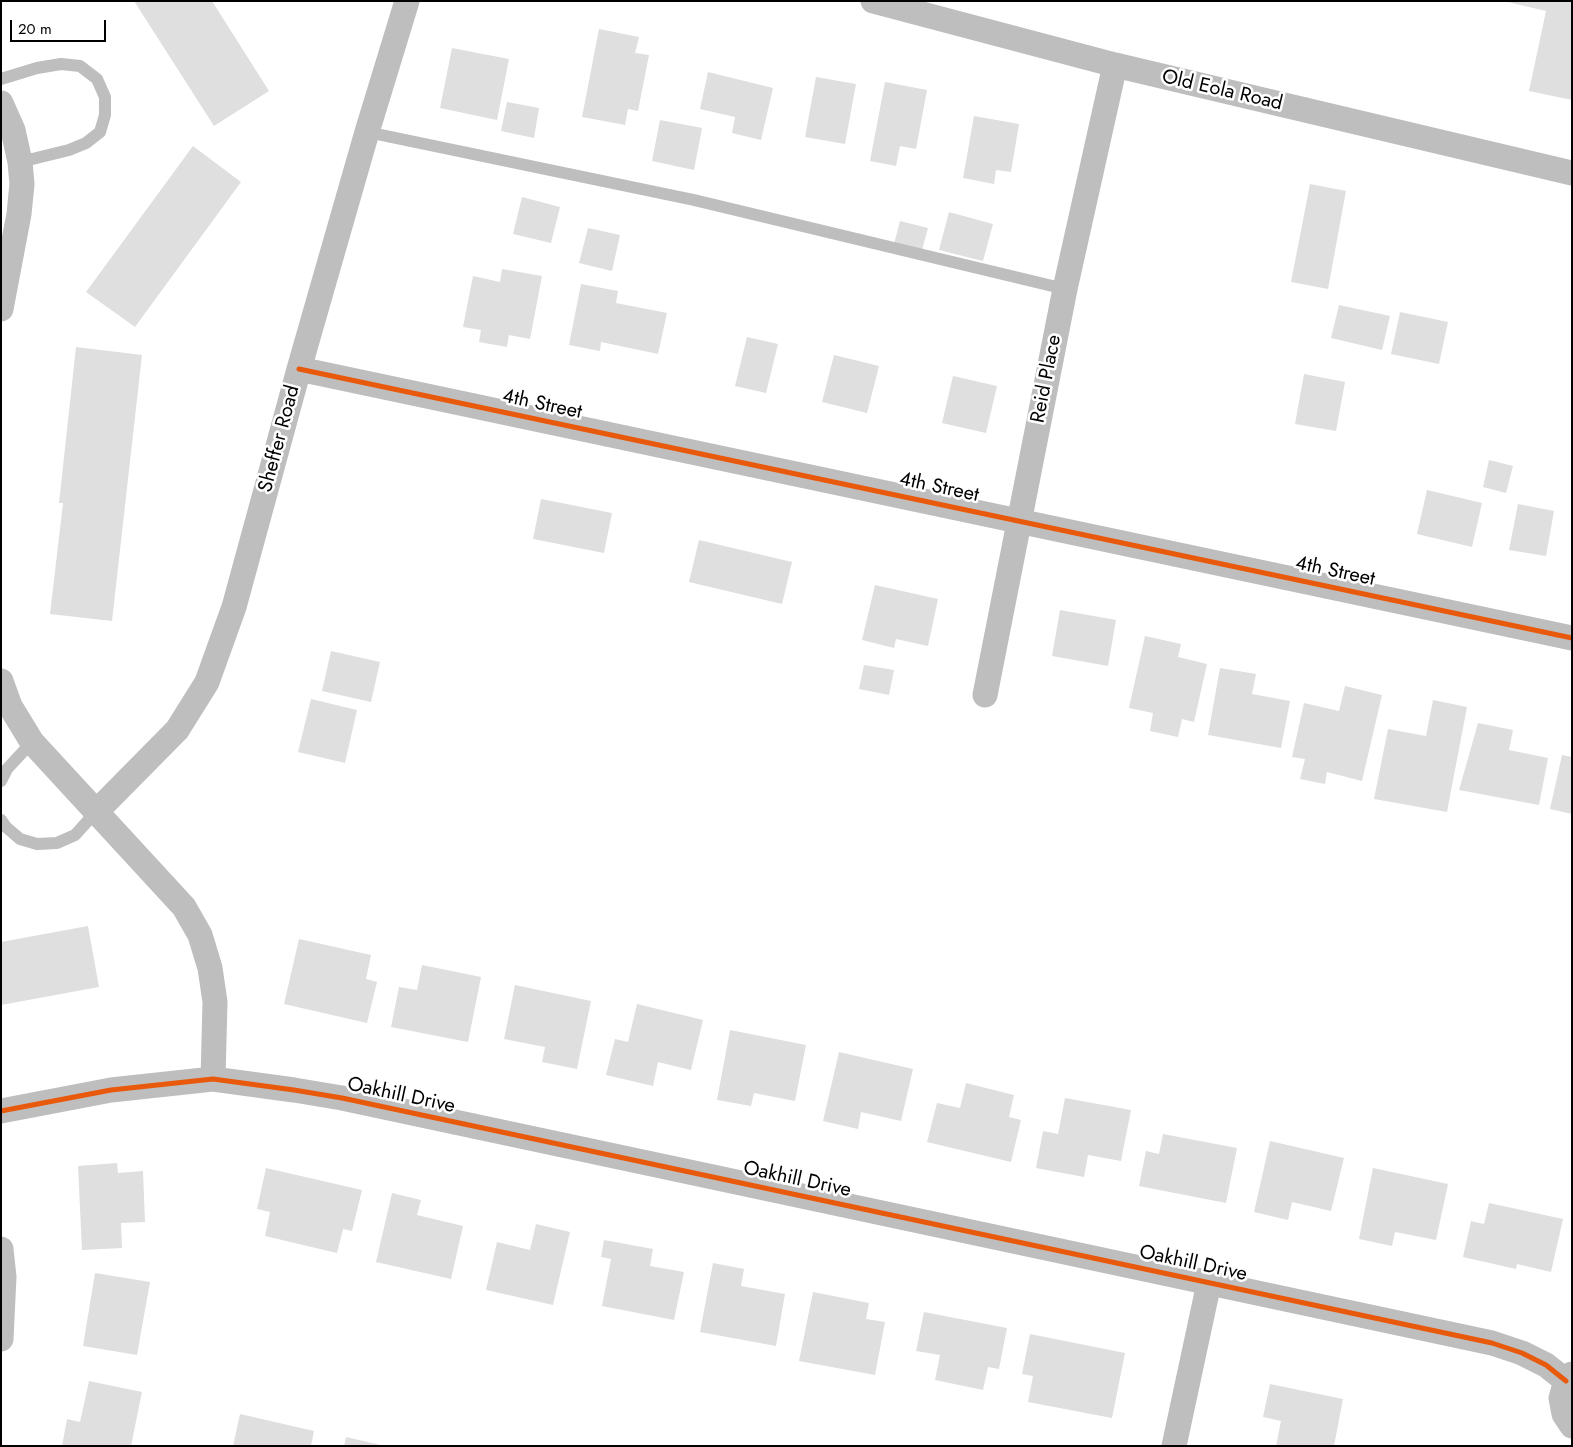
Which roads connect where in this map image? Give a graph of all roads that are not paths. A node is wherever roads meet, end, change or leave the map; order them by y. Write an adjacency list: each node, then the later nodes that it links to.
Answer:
1 (407, 1): 6 (street, Sheffer Road)
2 (873, 1): 3 (street, Old Eola Road)
3 (1115, 66): 8 (street, Old Eola Road); 9 (street, Reid Place)
4 (1, 79): 7 (lane)
5 (1, 103): 7 (street)
6 (367, 132): 9 (lane); 11 (street, Sheffer Road)
7 (20, 162): 10 (street)
8 (1572, 174)
9 (1065, 289): 12 (street, Reid Place)
10 (1, 309)
11 (299, 369): 12 (street, 4th Street); 18 (street, Sheffer Road)
12 (1020, 520): 13 (street, 4th Street); 15 (street, Reid Place)
13 (1572, 638)
14 (1, 681): 16 (street)
15 (985, 695)
16 (32, 742): 17 (lane); 18 (street)
17 (1, 781)
18 (96, 813): 19 (lane); 20 (street)
19 (1, 820)
20 (213, 1079): 21 (street, Oakhill Drive); 23 (street, Oakhill Drive)
21 (1, 1111)
22 (1, 1249): 24 (street)
23 (1208, 1283): 25 (street, Oakhill Drive); 27 (street)
24 (1, 1339)
25 (1569, 1378): 26 (street, Oakhill Drive)
26 (1572, 1426)
27 (1174, 1446)

